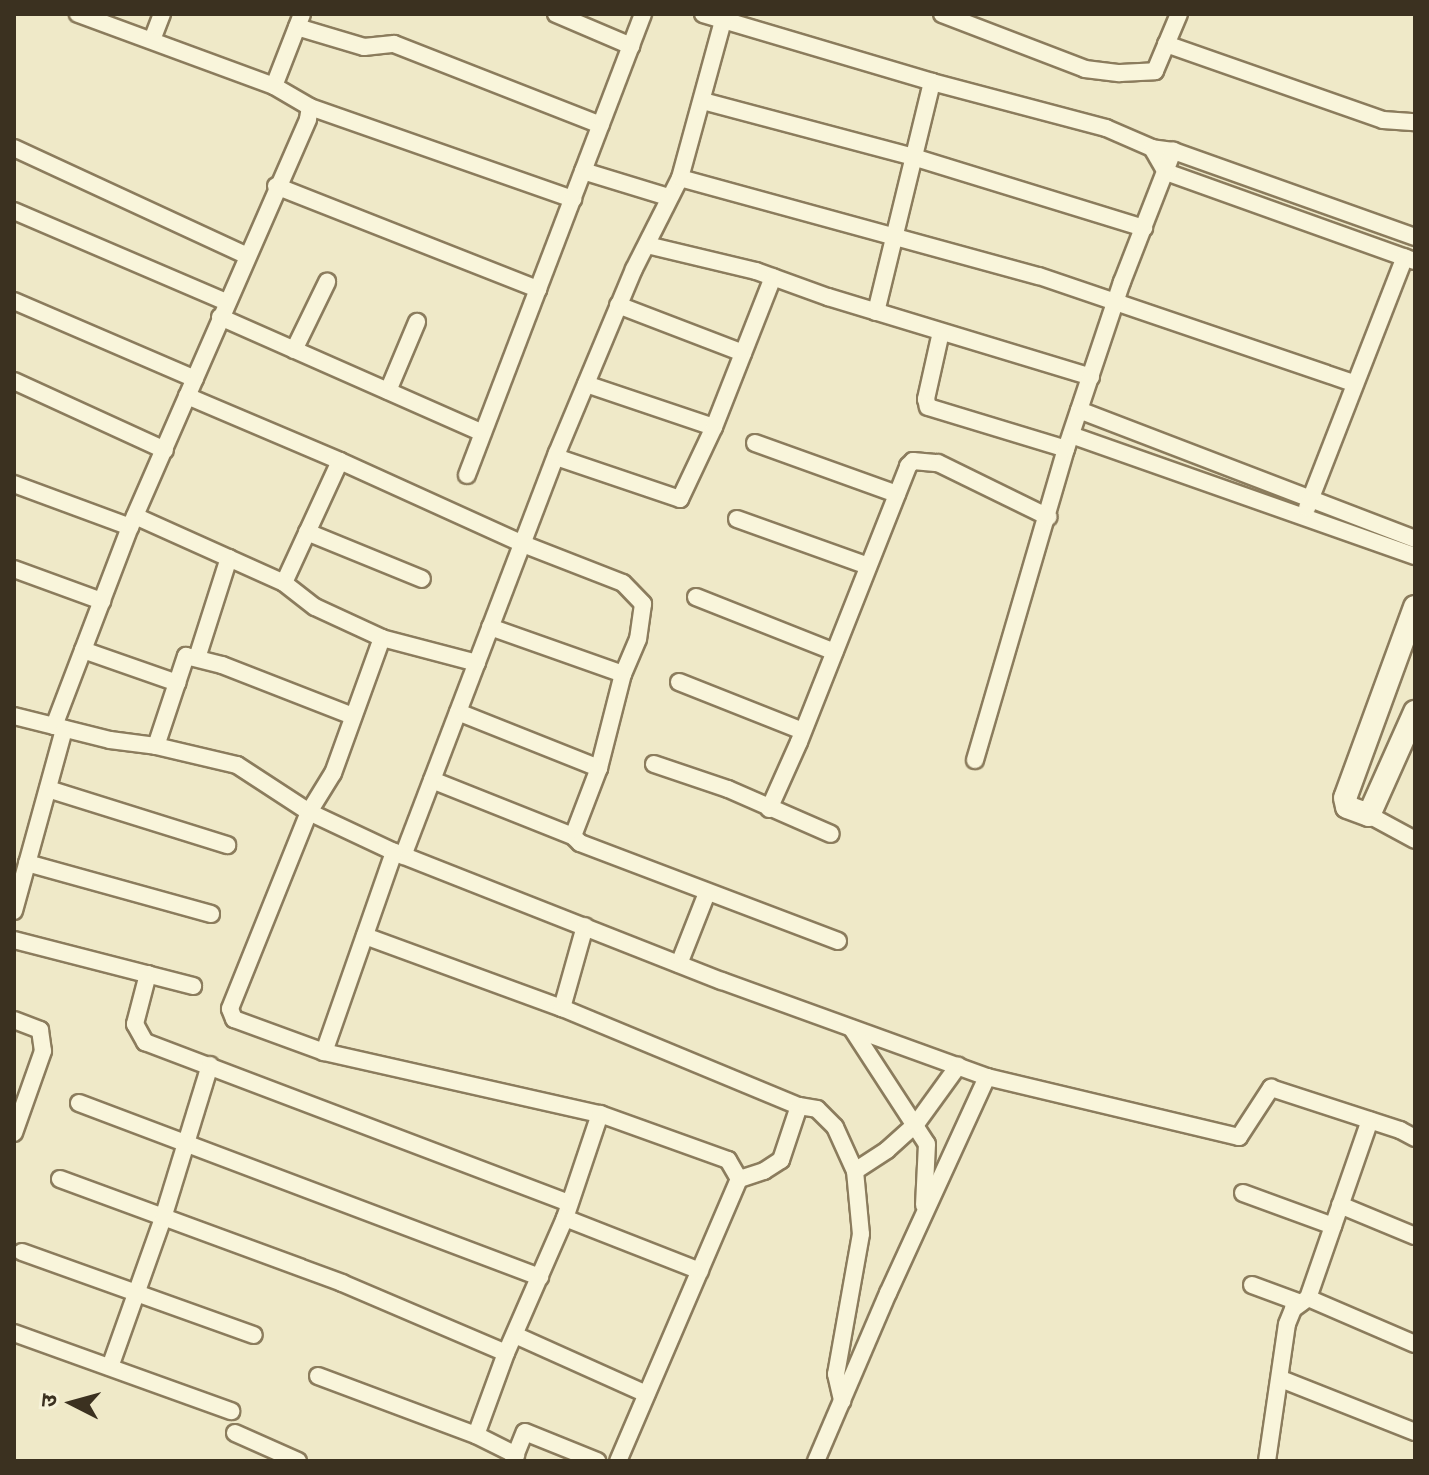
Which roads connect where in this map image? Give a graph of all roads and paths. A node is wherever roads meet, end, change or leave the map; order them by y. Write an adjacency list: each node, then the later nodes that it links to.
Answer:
1 (78, 14): 11 (street)
2 (162, 14): 11 (street)
3 (556, 14): 13 (street)
4 (643, 14): 13 (street)
5 (703, 14): 8 (street)
6 (942, 14): 12 (street)
7 (1160, 14): 9 (street)
8 (724, 18): 14 (street); 16 (street)
9 (1176, 20): 12 (street)
10 (300, 21): 15 (street); 19 (street)
11 (152, 40): 15 (street)
12 (1166, 44): 18 (street)
13 (631, 46): 19 (street)
14 (932, 82): 21 (street); 23 (street)
15 (274, 86): 17 (street)
16 (703, 101): 23 (street); 26 (street)
17 (310, 107): 27 (street); 29 (street)
18 (1415, 122)
19 (601, 125): 24 (street)
20 (14, 148): 35 (street)
21 (1152, 148): 22 (street); 25 (street)
22 (1173, 151): 25 (street); 33 (street)
23 (913, 157): 31 (street); 32 (street)
24 (583, 171): 28 (street); 29 (street)
25 (1166, 172): 31 (street); 36 (street)
26 (680, 178): 28 (street); 32 (street)
27 (276, 186): 35 (street); 39 (street)
28 (668, 197): 34 (street)
29 (573, 199): 39 (street)
30 (14, 211): 43 (street)
31 (1144, 228): 40 (street)
32 (892, 235): 40 (street); 44 (street)
33 (1415, 237)
34 (647, 245): 37 (street); 42 (street)
35 (246, 255): 43 (street)
36 (1410, 259): 52 (street)
37 (773, 277): 44 (street); 48 (street)
38 (327, 282): 47 (street)
39 (538, 289): 58 (street)
40 (1116, 300): 49 (street); 52 (street)
41 (14, 301): 50 (street)
42 (618, 305): 48 (street); 53 (street)
43 (223, 310): 47 (street); 50 (street)
44 (876, 312): 46 (street)
45 (417, 322): 54 (street)
46 (941, 332): 49 (street); 59 (street)
47 (294, 350): 54 (street)
48 (743, 353): 57 (street)
49 (1091, 377): 56 (street)
50 (195, 379): 55 (street)
51 (14, 381): 61 (street)
52 (1354, 383): 67 (street)
53 (586, 384): 57 (street); 62 (street)
54 (388, 391): 58 (street)
55 (187, 396): 61 (street); 63 (street)
56 (1079, 410): 59 (street); 67 (street)
57 (714, 427): 62 (street)
58 (483, 433): 64 (street)
59 (1069, 442): 68 (street); 69 (street)
60 (755, 443): 66 (street)
61 (165, 450): 71 (street)
62 (556, 457): 74 (street)
63 (340, 461): 72 (street); 74 (street)
64 (467, 475)
65 (14, 484): 71 (street)
66 (897, 494): 68 (street); 77 (street)
67 (1310, 499): 69 (street); 73 (street)
68 (1048, 517): 101 (street)
69 (1304, 517): 75 (street)
70 (737, 519): 77 (street)
71 (132, 522): 76 (street); 82 (street)
72 (307, 532): 79 (street); 80 (street)
73 (1415, 539)
74 (523, 544): 84 (street); 90 (street)
75 (1415, 556)
76 (229, 558): 80 (street); 88 (street)
77 (868, 566): 87 (street)
78 (14, 569): 82 (street)
79 (422, 579)
80 (284, 583): 85 (street)
81 (696, 597): 87 (street)
82 (102, 601): 86 (street)
83 (1415, 607): 108 (street)
84 (490, 627): 89 (street); 90 (street)
85 (382, 638): 89 (street); 96 (street)
86 (83, 650): 92 (street); 97 (street)
87 (835, 652): 98 (street)
88 (197, 658): 92 (street); 96 (street)
89 (477, 663): 93 (street)
90 (623, 674): 103 (street)
91 (679, 682): 98 (street)
92 (177, 683): 99 (street)
93 (458, 712): 103 (street); 104 (street)
94 (1415, 712): 100 (street)
95 (14, 716): 97 (street)
96 (353, 716): 107 (street)
97 (59, 728): 99 (street); 105 (street)
98 (803, 731): 106 (street)
99 (156, 746): 107 (street)
100 (1408, 750): 108 (street)
101 (975, 760)
102 (654, 764): 106 (street)
103 (599, 768): 110 (street)
104 (432, 780): 110 (street); 113 (street)
105 (48, 789): 112 (street); 114 (street)
106 (769, 809): 109 (street)
107 (309, 812): 113 (street); 128 (street)
108 (1369, 815): 111 (street)
109 (831, 834)
110 (573, 836): 115 (street)
111 (1415, 840)
112 (227, 845)
113 (399, 854): 118 (street); 119 (street)
114 (27, 863): 116 (street); 117 (street)
115 (707, 893): 121 (street); 122 (street)
116 (14, 911)
117 (211, 914)
118 (585, 926): 122 (street); 125 (street)
119 (365, 936): 125 (street); 128 (street)
120 (14, 940): 123 (street)
121 (838, 941)
122 (679, 964): 127 (street)
123 (148, 974): 124 (street); 129 (street)
124 (193, 986)
125 (562, 1008): 133 (street)
126 (14, 1020): 137 (street)
127 (852, 1029): 130 (street); 136 (street)
128 (324, 1052): 134 (street)
129 (210, 1065): 139 (street); 145 (street)
130 (958, 1066): 131 (street); 136 (street)
131 (987, 1077): 135 (street); 146 (street)
132 (79, 1103): 139 (street)
133 (799, 1106): 140 (street); 142 (street)
134 (600, 1114): 142 (street); 145 (street)
135 (1370, 1120): 138 (street); 144 (street)
136 (916, 1124): 140 (street); 146 (street)
137 (14, 1130)
138 (1415, 1138)
139 (185, 1145): 147 (street); 152 (street)
140 (855, 1171): 165 (street)
141 (60, 1179): 147 (street)
142 (739, 1179): 151 (street)
143 (1243, 1193): 148 (street)
144 (1340, 1205): 148 (street); 149 (street)
145 (567, 1211): 151 (street); 152 (street)
146 (923, 1217): 165 (street)
147 (163, 1218): 154 (street); 160 (street)
148 (1333, 1226): 155 (street)
149 (1415, 1236)
150 (22, 1252): 154 (street)
151 (700, 1271): 164 (street)
152 (540, 1277): 158 (street)
153 (1252, 1285): 155 (street)
154 (134, 1294): 157 (street); 161 (street)
155 (1305, 1300): 159 (street); 163 (street)
156 (14, 1333): 161 (street)
157 (254, 1335)
158 (515, 1335): 160 (street); 164 (street)
159 (1415, 1344)
160 (506, 1353): 169 (street)
161 (110, 1367): 166 (street)
162 (318, 1376): 169 (street)
163 (1281, 1379): 167 (street); 175 (street)
164 (646, 1394): 173 (street)
165 (842, 1401): 174 (street)
166 (231, 1411)
167 (1415, 1432)
168 (235, 1433): 171 (street)
169 (476, 1435): 170 (street)
170 (514, 1458): 172 (street)
171 (298, 1461)
172 (597, 1461)
173 (618, 1461)
174 (816, 1461)
175 (1267, 1461)

